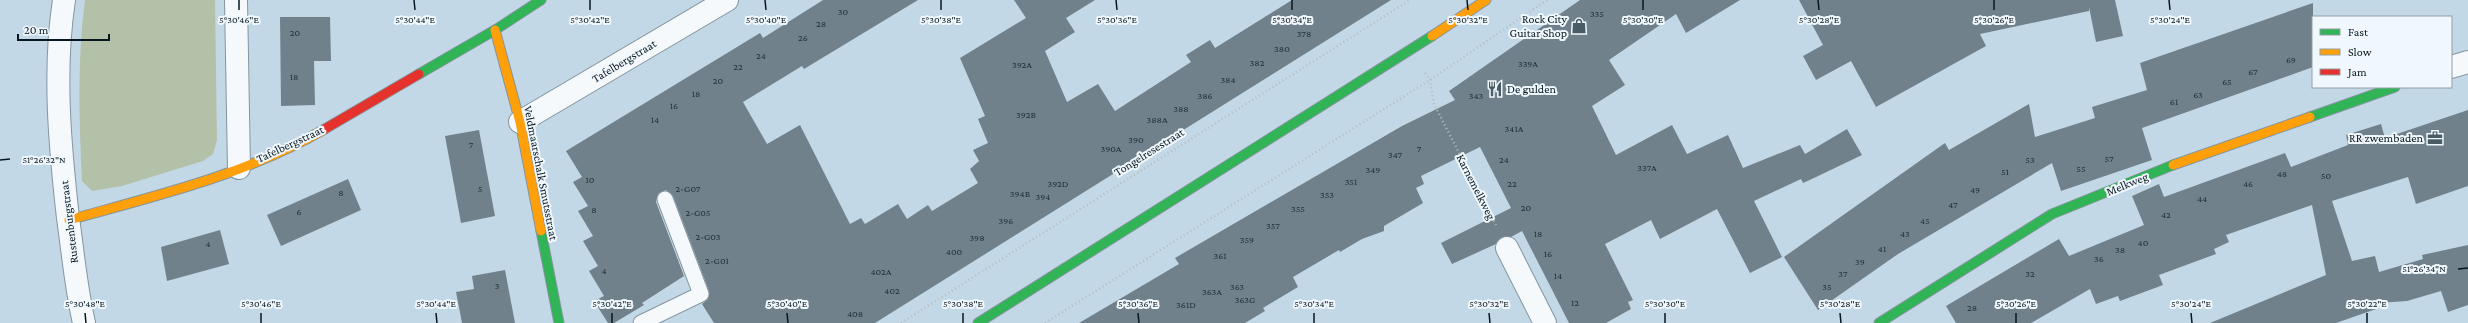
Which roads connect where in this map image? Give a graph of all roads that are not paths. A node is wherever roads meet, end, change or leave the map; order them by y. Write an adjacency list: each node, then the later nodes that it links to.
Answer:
1 (64, 0): 13 (street, Rustenburgstraat)
2 (236, 0): 11 (street)
3 (541, 0): 6 (street, Tafelbergstraat)
4 (727, 0): 10 (street, Tafelbergstraat)
5 (1486, 0): 18 (street)
6 (495, 30): 10 (street, Veldmaarschalk Smutsstraat); 11 (street, Tafelbergstraat)
7 (2468, 62): 8 (street)
8 (2452, 68)
9 (2392, 88): 20 (street, Melkweg)
10 (520, 122): 16 (street, Veldmaarschalk Smutsstraat)
11 (239, 168): 13 (street, Tafelbergstraat)
12 (664, 199): 17 (lane)
13 (69, 220): 15 (street, Rustenburgstraat)
14 (1507, 248): 19 (street)
15 (84, 323)
16 (559, 323)
17 (641, 323)
18 (978, 323)
19 (1544, 323)
20 (1879, 323)

